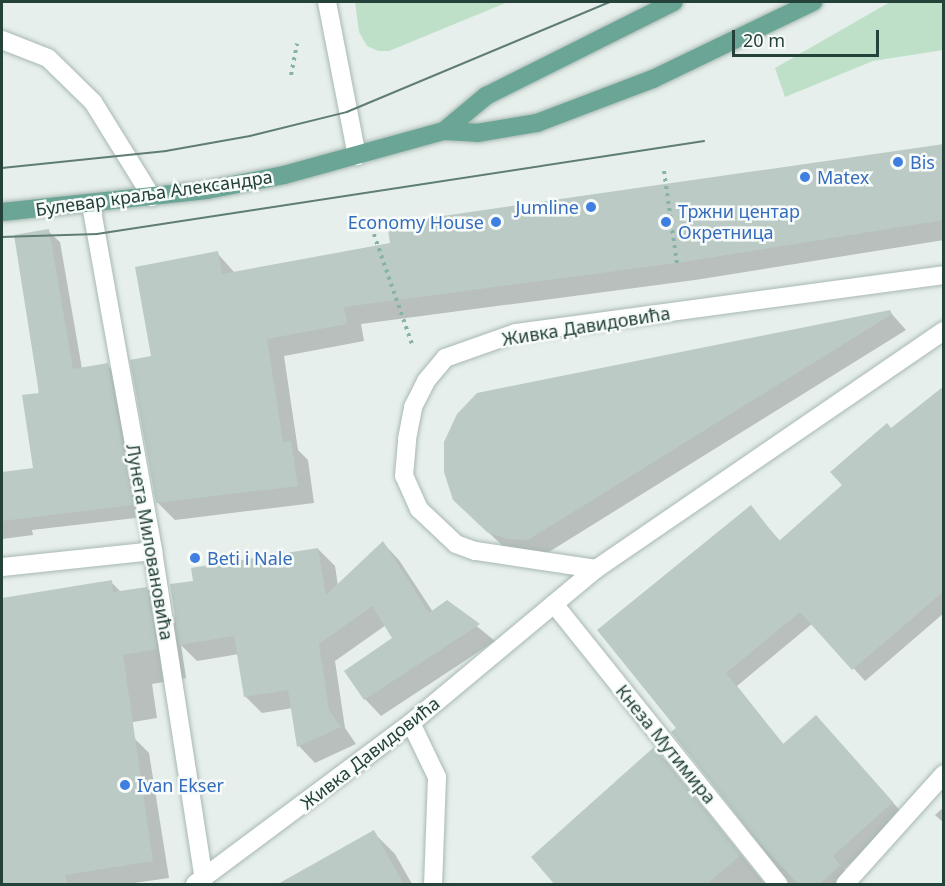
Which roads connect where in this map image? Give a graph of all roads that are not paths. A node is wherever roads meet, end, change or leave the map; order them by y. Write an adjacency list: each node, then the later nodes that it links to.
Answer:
1 (327, 2): 6 (street)
2 (674, 2): 5 (main road, Булевар краља Александра)
3 (813, 2): 5 (main road, Булевар краља Александра)
4 (2, 39): 7 (street)
5 (444, 131): 6 (main road, Булевар краља Александра)
6 (357, 156): 7 (main road, Булевар краља Александра)
7 (152, 197): 8 (main road, Булевар краља Александра)
8 (91, 205): 9 (main road, Булевар краља Александра); 12 (street, Лунета Миловановића)
9 (2, 212)
10 (944, 276): 14 (street, Живка Давидовића)
11 (944, 330): 14 (street, Живка Давидовића)
12 (153, 551): 13 (street); 18 (street, Лунета Миловановића)
13 (2, 567)
14 (596, 569): 15 (street, Живка Давидовића)
15 (554, 604): 16 (street, Живка Давидовића); 20 (street, Кнеза Мутимира)
16 (411, 723): 18 (street, Живка Давидовића); 19 (street)
17 (944, 774): 21 (street)
18 (199, 882)
19 (433, 885)
20 (778, 885)
21 (845, 885)

